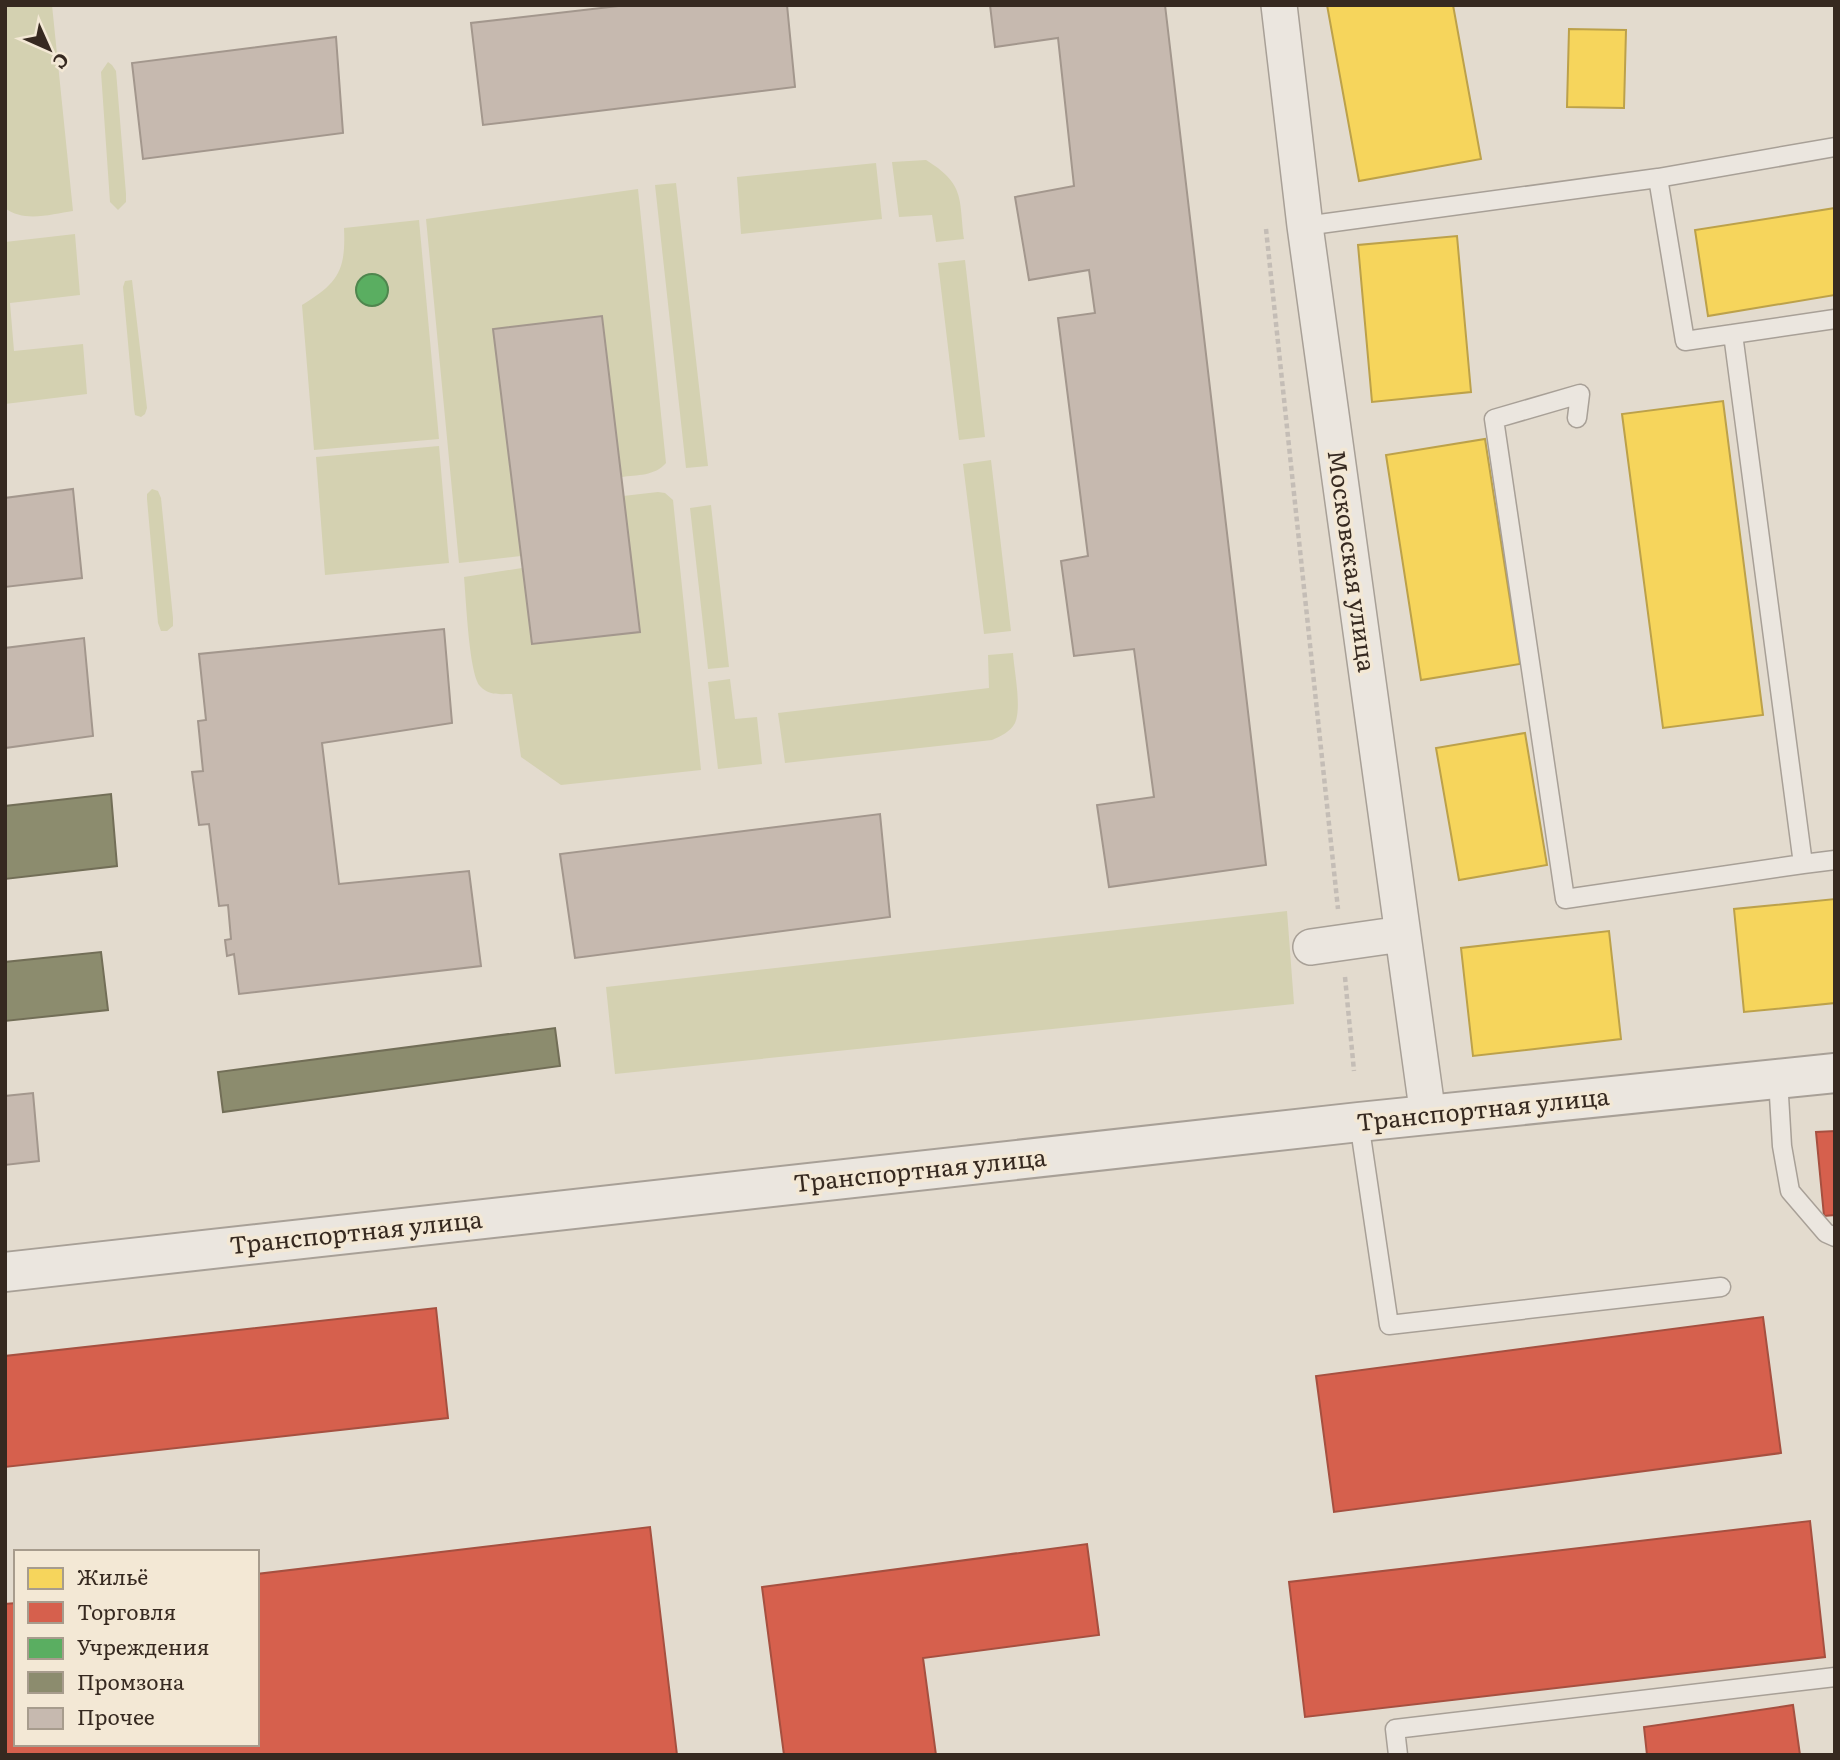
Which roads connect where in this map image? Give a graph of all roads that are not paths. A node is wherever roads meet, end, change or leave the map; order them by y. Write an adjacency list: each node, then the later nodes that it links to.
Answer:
1 (1279, 5): 4 (street, Московская улица)
2 (1835, 148): 3 (lane)
3 (1658, 178): 4 (lane); 6 (lane)
4 (1306, 226): 10 (street, Московская улица)
5 (1835, 319): 6 (lane)
6 (1733, 334): 9 (lane)
7 (1577, 418): 9 (lane)
8 (1835, 860): 9 (lane)
9 (1803, 864)
10 (1402, 934): 11 (street); 14 (street, Московская улица)
11 (1327, 945)
12 (1835, 1073): 13 (street, Транспортная улица)
13 (1778, 1079): 14 (street, Транспортная улица); 16 (lane)
14 (1428, 1116): 15 (street, Транспортная улица)
15 (1359, 1122): 17 (street, Транспортная улица); 18 (lane)
16 (1835, 1237)
17 (5, 1272)
18 (1721, 1287)
19 (1835, 1677): 20 (lane)
20 (1398, 1755)

